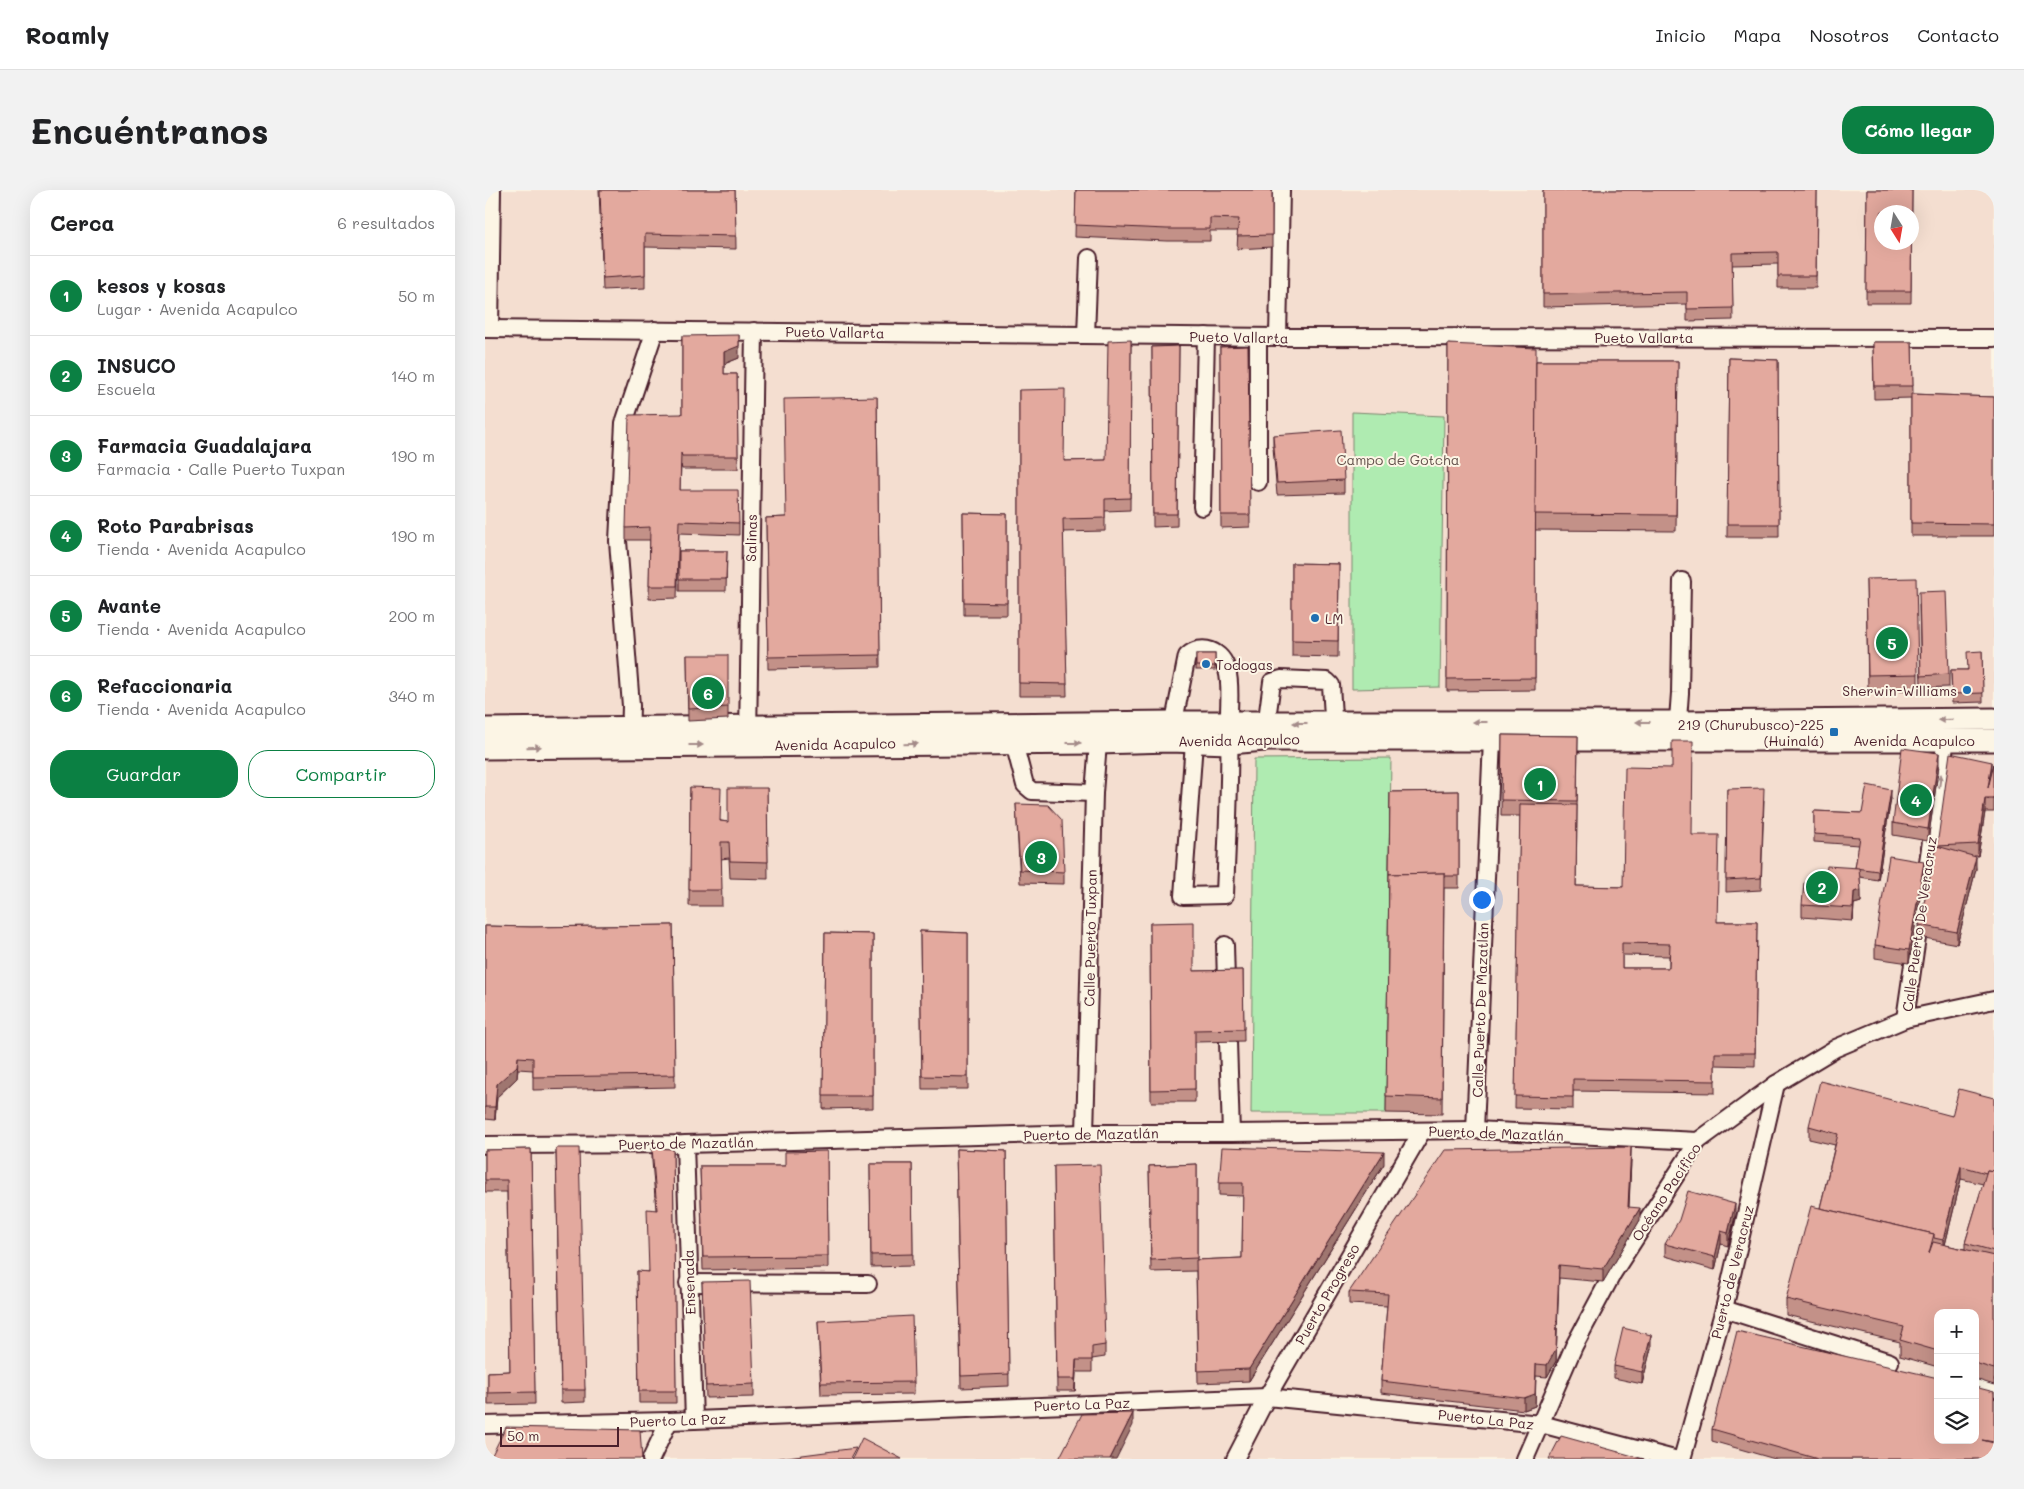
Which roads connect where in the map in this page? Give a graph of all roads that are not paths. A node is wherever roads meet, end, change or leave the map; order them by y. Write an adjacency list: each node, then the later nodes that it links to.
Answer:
1 (492, 190): 4 (street)
2 (1281, 190): 10 (street)
3 (1089, 258): 7 (street)
4 (487, 329): 5 (street, Pueto Vallarta)
5 (655, 330): 6 (street, Pueto Vallarta); 22 (street)
6 (755, 331): 7 (street, Pueto Vallarta); 23 (street, Salinas)
7 (1086, 335): 8 (street, Pueto Vallarta)
8 (1205, 336): 9 (street, Pueto Vallarta); 13 (street)
9 (1258, 337): 10 (street, Pueto Vallarta); 12 (street)
10 (1278, 337): 11 (street, Pueto Vallarta)
11 (1994, 338)
12 (1258, 482)
13 (1202, 507)
14 (1683, 581): 21 (street)
15 (1994, 719): 21 (main road, Avenida Acapulco, one-way to 21)
16 (1229, 721): 18 (main road, Avenida Acapulco); 18 (street); 19 (main road, Avenida Acapulco); 28 (street)
17 (485, 729): 22 (main road, Avenida Acapulco)
18 (1173, 731): 23 (main road, Avenida Acapulco); 27 (main road, Avenida Acapulco); 30 (main road, Avenida Acapulco)
19 (1265, 731): 20 (main road, Avenida Acapulco); 20 (street); 28 (main road, Avenida Acapulco)
20 (1334, 731): 21 (main road, Avenida Acapulco, one-way to 20); 25 (main road, Avenida Acapulco)
21 (1677, 731): 24 (main road, Avenida Acapulco); 25 (main road, Avenida Acapulco)
22 (630, 736): 23 (main road, Avenida Acapulco); 31 (main road, Avenida Acapulco, one-way to 22)
23 (748, 736): 29 (main road, Avenida Acapulco, one-way to 29)
24 (1946, 739): 26 (main road, Avenida Acapulco); 36 (street, Calle Puerto De Veracruz, one-way to 24)
25 (1492, 740): 39 (street, Calle Puerto De Mazatlán)
26 (1994, 740)
27 (1194, 742): 28 (main road, Avenida Acapulco); 28 (street)
28 (1230, 742)
29 (1014, 743): 30 (main road, Avenida Acapulco, one-way to 30); 32 (street)
30 (1098, 743): 32 (street, Calle Puerto Tuxpan)
31 (485, 748)
32 (1093, 793): 41 (street, Calle Puerto Tuxpan)
33 (1225, 945): 34 (street)
34 (1226, 982)
35 (1994, 1000): 36 (street, Océano Pacífico)
36 (1905, 1019): 38 (street, Océano Pacífico)
37 (1228, 1042): 42 (street)
38 (1776, 1084): 43 (street, Océano Pacífico); 48 (street, Puerto de Veracruz)
39 (1475, 1130): 40 (street, Puerto de Mazatlán); 43 (street, Puerto de Mazatlán)
40 (1422, 1131): 42 (street, Puerto de Mazatlán); 52 (street, Puerto Progreso)
41 (1085, 1133): 42 (street, Puerto de Mazatlán); 44 (street, Puerto de Mazatlán)
42 (1231, 1133)
43 (1698, 1142): 56 (street, Océano Pacífico)
44 (685, 1144): 45 (street, Puerto de Mazatlán); 46 (street, Ensenada)
45 (485, 1145)
46 (688, 1283): 47 (street); 53 (street, Ensenada)
47 (868, 1284)
48 (1724, 1309): 49 (street); 61 (street, Puerto de Veracruz)
49 (1890, 1362)
50 (1979, 1386): 51 (street)
51 (1994, 1389)
52 (1267, 1397): 53 (street, Puerto La Paz); 56 (street, Puerto La Paz); 58 (street, Puerto Progreso)
53 (694, 1420): 54 (street, Puerto La Paz)
54 (669, 1421): 55 (street, Puerto La Paz); 57 (street)
55 (485, 1424)
56 (1541, 1424): 59 (street, Océano Pacífico); 60 (street, Puerto La Paz)
57 (651, 1459)
58 (1235, 1459)
59 (1525, 1459)
60 (1674, 1459)
61 (1682, 1459)

